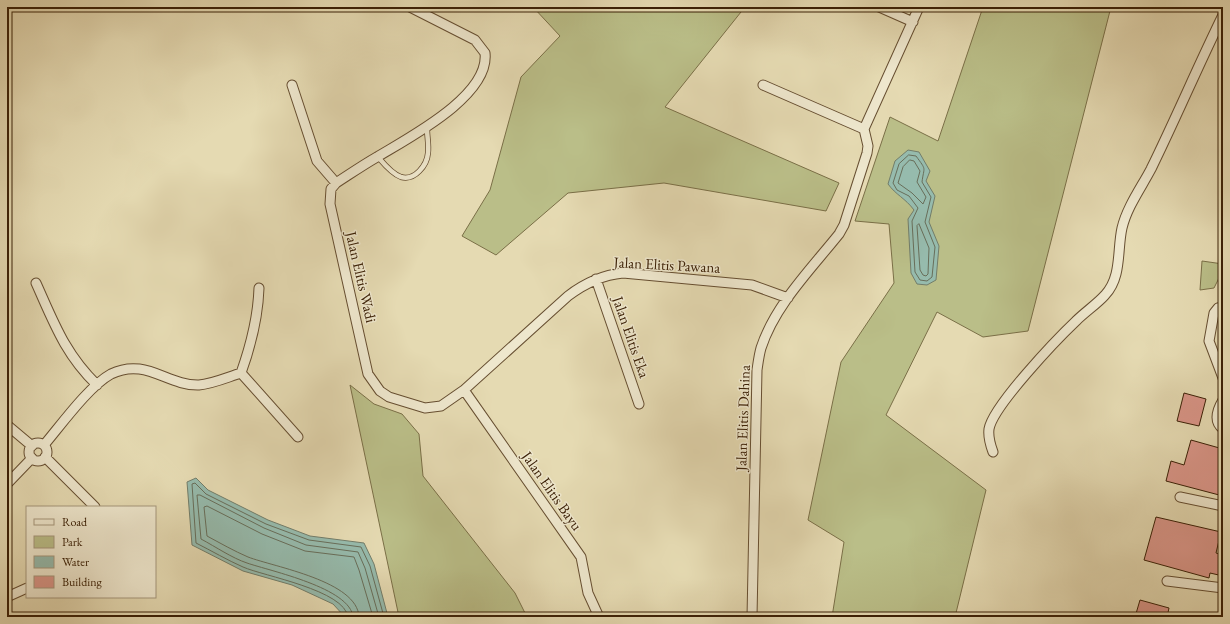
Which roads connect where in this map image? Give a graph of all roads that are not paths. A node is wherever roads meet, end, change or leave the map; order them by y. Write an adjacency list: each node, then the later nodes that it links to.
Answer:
1 (410, 7): 8 (street)
2 (879, 7): 5 (street)
3 (919, 7): 5 (street)
4 (1223, 15): 28 (street)
5 (913, 22): 9 (street)
6 (292, 84): 11 (street)
7 (763, 85): 9 (street)
8 (427, 128): 10 (street); 10 (lane)
9 (864, 129): 15 (street, Jalan Elitis Dahina)
10 (377, 157): 11 (street)
11 (336, 183): 20 (street, Jalan Elitis Wadi)
12 (596, 279): 15 (street, Jalan Elitis Pawana); 20 (street, Jalan Elitis Pawana); 22 (street, Jalan Elitis Eka)
13 (36, 283): 19 (street)
14 (259, 288): 17 (street)
15 (788, 298): 40 (street, Jalan Elitis Dahina)
16 (1223, 307): 18 (street)
17 (240, 373): 19 (street); 25 (street)
18 (1223, 378)
19 (97, 385): 26 (street)
20 (464, 390): 39 (street, Jalan Elitis Bayu)
21 (1223, 400): 24 (street)
22 (639, 404)
23 (7, 425): 27 (street)
24 (1223, 429)
25 (298, 437)
26 (44, 445): 27 (street); 29 (street)
27 (32, 446): 30 (street)
28 (993, 452)
29 (45, 457): 30 (street); 33 (street)
30 (32, 458): 31 (street)
31 (7, 484)
32 (1180, 497): 34 (street)
33 (94, 506)
34 (1223, 506)
35 (1167, 581): 37 (street)
36 (26, 588): 38 (street)
37 (1223, 588)
38 (7, 597)
39 (599, 617)
40 (752, 617)

